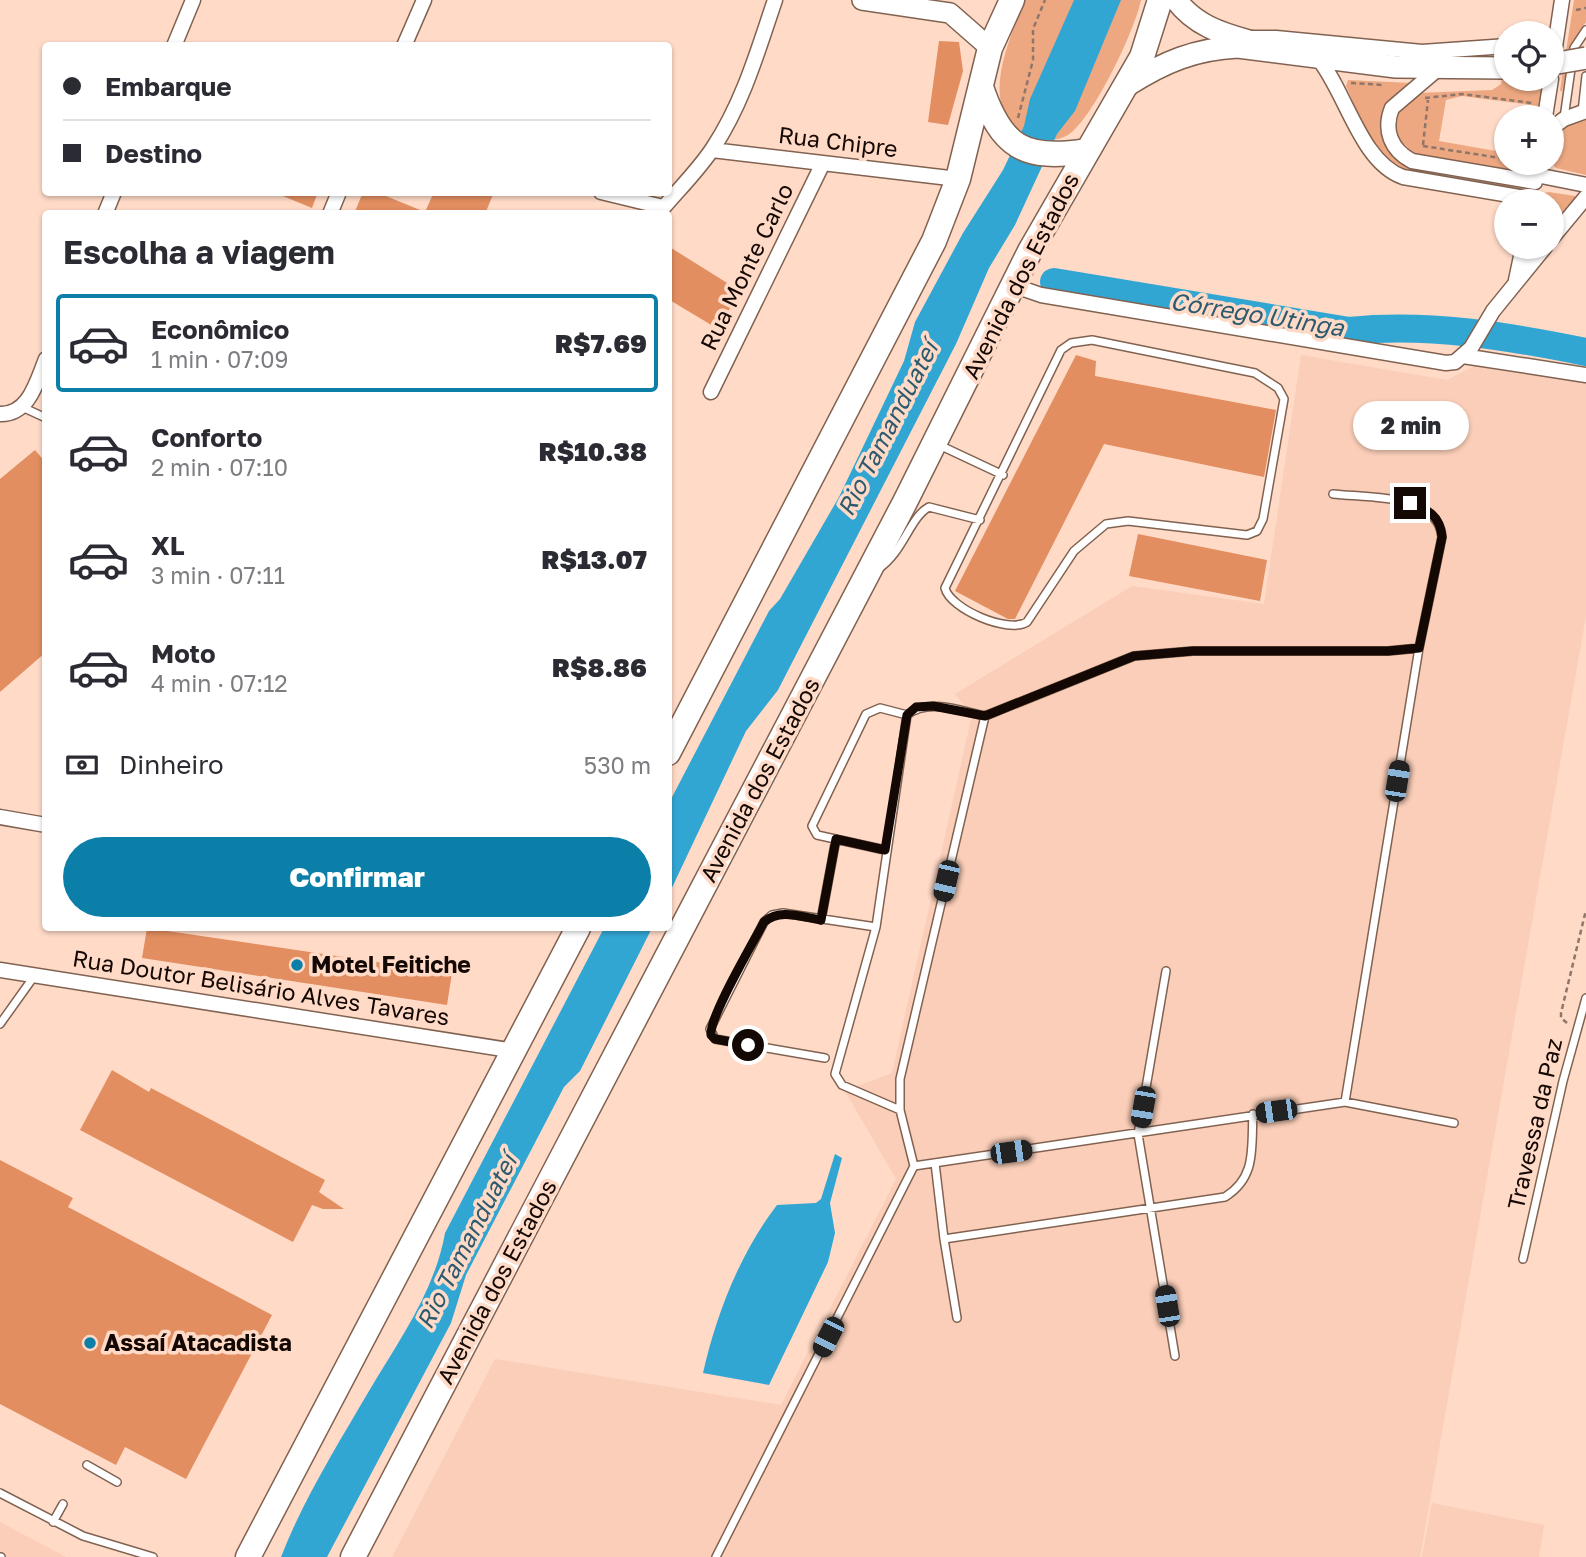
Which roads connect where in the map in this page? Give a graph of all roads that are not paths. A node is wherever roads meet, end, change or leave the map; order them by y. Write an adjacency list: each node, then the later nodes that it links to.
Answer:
1 (193, 0): 12 (street)
2 (424, 0): 13 (street)
3 (775, 0): 28 (street)
4 (862, 0): 15 (main road)
5 (1012, 0): 15 (highway)
6 (1160, 0): 23 (highway, Avenida dos Estados)
7 (1177, 0): 11 (main road)
8 (1562, 0): 9 (street)
9 (1556, 21)
10 (1586, 30): 25 (lane)
11 (1236, 38): 14 (street); 16 (main road)
12 (176, 42)
13 (406, 42)
14 (1494, 47)
15 (990, 48): 24 (highway)
16 (1274, 49): 17 (main road); 23 (main road)
17 (1317, 57): 21 (main road); 35 (street)
18 (1586, 58): 19 (main road, bridge)
19 (1564, 63)
20 (1494, 68): 21 (main road)
21 (1443, 69): 31 (street)
22 (1586, 76): 26 (lane)
23 (1128, 85): 29 (highway, Avenida dos Estados)
24 (981, 86): 29 (highway); 33 (highway)
25 (1562, 105)
26 (1584, 112): 27 (street)
27 (1564, 121)
28 (712, 150): 30 (street, Rua Chipre); 38 (street)
29 (1086, 152): 43 (highway, Avenida dos Estados)
30 (823, 163): 33 (street, Rua Chipre); 47 (street, Rua Monte Carlo)
31 (1494, 169)
32 (1544, 175): 34 (street)
33 (958, 179): 59 (highway)
34 (1586, 185)
35 (1494, 193)
36 (614, 196): 38 (street)
37 (1586, 197): 39 (street)
38 (660, 210)
39 (1564, 224)
40 (1521, 259): 42 (street)
41 (1535, 259): 42 (street)
42 (1516, 282): 44 (street)
43 (1022, 289): 44 (street); 51 (highway, Avenida dos Estados)
44 (1463, 356): 46 (street)
45 (42, 369): 48 (street)
46 (1586, 375)
47 (711, 392)
48 (21, 407): 49 (street); 50 (lane)
49 (0, 414)
50 (42, 416)
51 (936, 443): 52 (lane); 55 (highway, Avenida dos Estados)
52 (1003, 475): 54 (lane); 54 (lane)
53 (1333, 494): 56 (lane)
54 (980, 520): 55 (lane)
55 (866, 578): 93 (highway, Avenida dos Estados)
56 (1419, 648): 58 (lane); 74 (lane)
57 (907, 715): 58 (lane); 62 (lane); 63 (lane)
58 (985, 716): 75 (lane)
59 (672, 745)
60 (0, 817): 61 (street)
61 (42, 824)
62 (836, 839): 63 (lane); 64 (lane)
63 (885, 850): 65 (lane)
64 (821, 920): 65 (lane); 73 (lane)
65 (876, 927): 75 (lane)
66 (576, 931): 72 (highway)
67 (0, 970): 69 (street, Rua Doutor Belisário Alves Tavares)
68 (1166, 971): 78 (lane)
69 (35, 974): 71 (lane); 72 (street, Rua Doutor Belisário Alves Tavares)
70 (1586, 998): 83 (lane, Travessa da Paz)
71 (0, 1024)
72 (515, 1052): 92 (highway)
73 (825, 1058)
74 (1345, 1102): 76 (lane); 77 (lane)
75 (900, 1110): 80 (lane)
76 (1253, 1114): 78 (lane); 81 (lane)
77 (1454, 1123)
78 (1138, 1134): 79 (lane); 81 (lane)
79 (935, 1163): 80 (lane); 82 (lane)
80 (914, 1166): 94 (lane)
81 (1150, 1208): 82 (lane); 85 (lane)
82 (944, 1239): 84 (lane)
83 (1524, 1259)
84 (957, 1318)
85 (1175, 1356)
86 (86, 1465): 87 (lane)
87 (117, 1482)
88 (0, 1493): 90 (lane)
89 (63, 1504): 90 (lane)
90 (53, 1522): 91 (lane)
91 (153, 1557)
92 (248, 1557)
93 (353, 1557)
94 (716, 1557)

